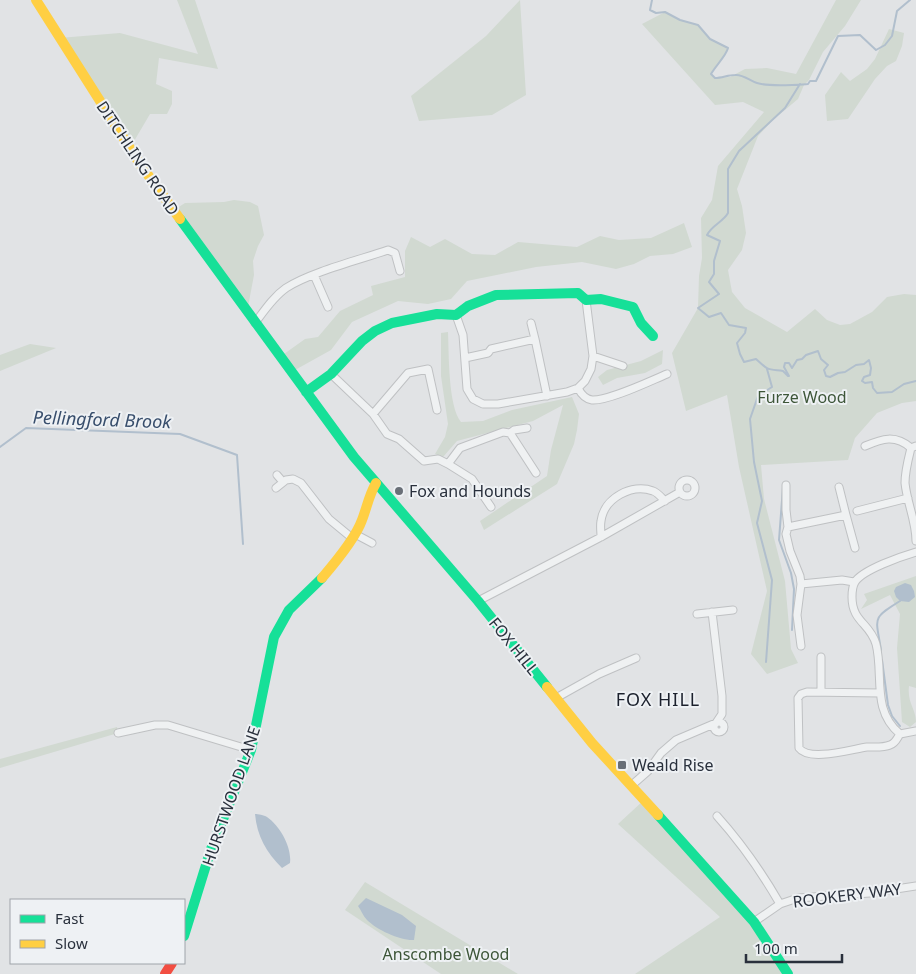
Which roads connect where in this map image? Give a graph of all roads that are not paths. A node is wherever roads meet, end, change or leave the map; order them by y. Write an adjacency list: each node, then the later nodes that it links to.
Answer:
1 (36, 0): 6 (main road, DITCHLING ROAD)
2 (400, 271): 3 (street)
3 (314, 275): 5 (street); 9 (street)
4 (586, 300): 7 (main road); 10 (main road); 12 (street)
5 (328, 307)
6 (247, 312): 9 (main road, FOX HILL)
7 (456, 315): 13 (street); 15 (main road)
8 (531, 322): 11 (street)
9 (255, 323): 18 (main road, FOX HILL)
10 (653, 336)
11 (535, 340): 13 (street); 19 (street)
12 (593, 356): 14 (street); 17 (street)
13 (465, 358): 19 (street)
14 (622, 366)
15 (331, 374): 18 (main road); 21 (street)
16 (667, 374): 17 (street)
17 (578, 388): 19 (street)
18 (306, 392): 30 (main road, FOX HILL)
19 (547, 396)
20 (437, 410): 21 (street)
21 (373, 414): 26 (street)
22 (527, 428): 23 (street)
23 (510, 433): 26 (street); 27 (street)
24 (865, 446): 25 (street)
25 (913, 447): 35 (street)
26 (448, 464): 37 (street)
27 (536, 473)
28 (277, 475): 29 (street)
29 (283, 482): 33 (street); 41 (street)
30 (376, 483): 41 (main road, HURSTWOOD LANE); 49 (main road, FOX HILL)
31 (786, 485): 40 (street)
32 (839, 487): 39 (street)
33 (276, 488)
34 (680, 492): 36 (street)
35 (908, 498): 38 (street); 43 (street)
36 (665, 501): 42 (street); 42 (street)
37 (491, 507)
38 (857, 511)
39 (846, 515): 40 (street); 45 (street)
40 (788, 527): 48 (street)
41 (353, 536): 44 (street); 64 (main road, HURSTWOOD LANE)
42 (601, 537): 49 (street)
43 (916, 541)
44 (372, 543)
45 (855, 548)
46 (916, 552): 47 (street)
47 (854, 582): 48 (street); 57 (street)
48 (801, 584): 53 (street)
49 (478, 601): 58 (main road, FOX HILL)
50 (733, 610): 51 (street)
51 (712, 612): 52 (street); 59 (street)
52 (697, 614)
53 (801, 646)
54 (821, 657): 56 (street)
55 (636, 658): 58 (street)
56 (821, 692): 57 (street); 63 (street)
57 (880, 693): 63 (street)
58 (556, 698): 65 (main road, FOX HILL)
59 (722, 714): 60 (street); 60 (street)
60 (713, 726): 65 (street)
61 (916, 731): 63 (street)
62 (118, 733): 64 (street)
63 (900, 734)
64 (251, 750): 70 (main road, HURSTWOOD LANE)
65 (632, 785): 69 (main road, FOX HILL)
66 (717, 816): 68 (street)
67 (916, 886): 68 (street, ROOKERY WAY)
68 (780, 904): 69 (street, ROOKERY WAY)
69 (754, 922): 71 (main road, FOX HILL)
70 (185, 933)
71 (788, 974)

